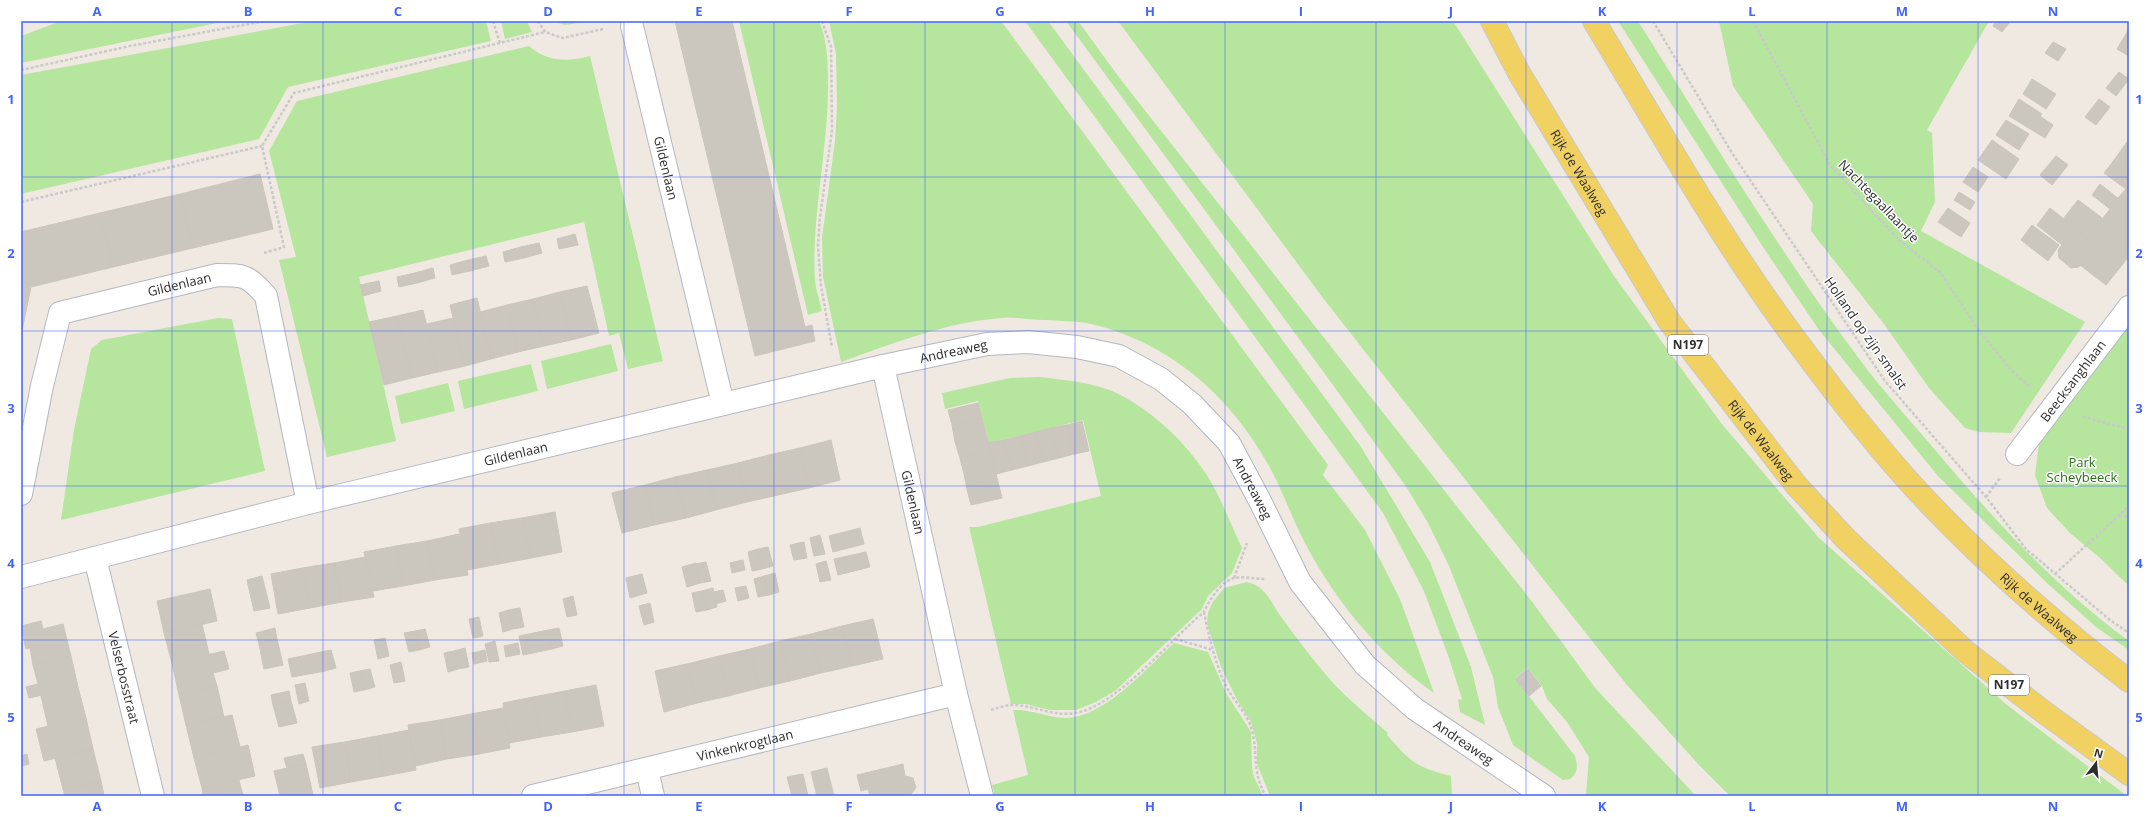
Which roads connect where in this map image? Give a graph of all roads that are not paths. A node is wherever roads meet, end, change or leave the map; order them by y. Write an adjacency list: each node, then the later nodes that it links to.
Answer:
1 (1477, 21): 5 (main road)
2 (1492, 21): 5 (main road, Rijk de Waalweg / N197)
3 (1594, 21): 14 (main road, Rijk de Waalweg)
4 (632, 26): 8 (street, Gildenlaan)
5 (1519, 73): 17 (main road, Rijk de Waalweg / N197)
6 (2129, 307): 9 (street, Beecksanghlaan)
7 (882, 366): 8 (street, Gildenlaan); 15 (street, Gildenlaan); 22 (street, Andreaweg)
8 (724, 404): 11 (street, Gildenlaan)
9 (2017, 454)
10 (21, 494): 11 (street, Gildenlaan)
11 (308, 503): 12 (street, Gildenlaan)
12 (95, 558): 13 (street, Gildenlaan); 18 (street, Velserbosstraat)
13 (21, 578)
14 (2129, 681)
15 (956, 694): 16 (street, Vinkenkrogtlaan); 21 (street, Gildenlaan)
16 (647, 770): 19 (street, Vinkenkrogtlaan); 20 (street)
17 (2129, 774)
18 (153, 796)
19 (533, 796)
20 (653, 796)
21 (982, 796)
22 (1544, 796)

